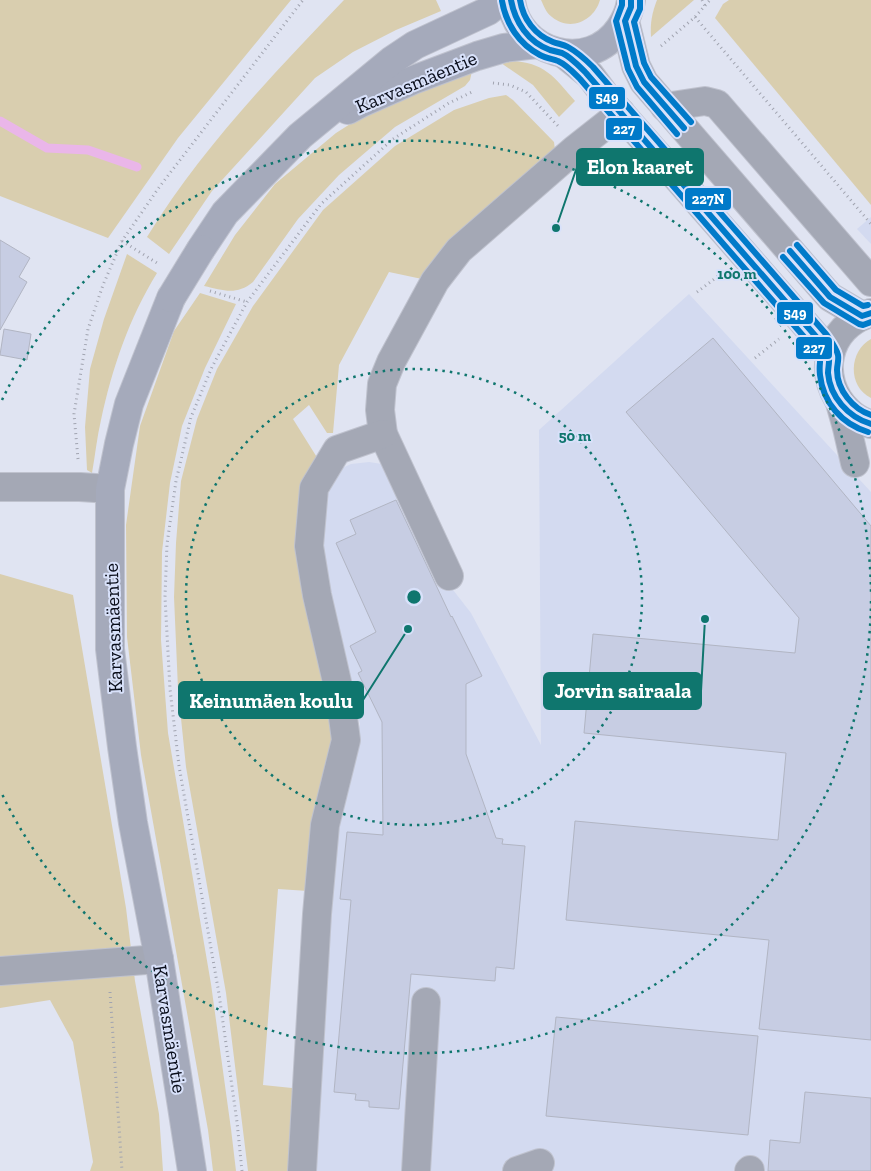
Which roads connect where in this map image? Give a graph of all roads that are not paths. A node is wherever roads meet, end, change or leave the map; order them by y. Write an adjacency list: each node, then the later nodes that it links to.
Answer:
1 (502, 0): 8 (main road, Karvasmäentie)
2 (511, 0): 4 (main road)
3 (628, 11): 5 (main road); 6 (lane)
4 (537, 44): 5 (main road); 8 (main road, Karvasmäentie)
5 (564, 54): 7 (lane)
6 (665, 107): 9 (lane); 10 (lane)
7 (621, 113): 11 (lane); 14 (lane)
8 (300, 136): 17 (main road, Karvasmäentie, bridge)
9 (871, 282)
10 (866, 314): 11 (lane)
11 (830, 354): 12 (lane)
12 (840, 404): 13 (lane); 15 (lane)
13 (871, 424)
14 (383, 434): 18 (lane); 23 (lane)
15 (871, 436)
16 (0, 487): 17 (lane)
17 (110, 489): 19 (main road, Karvasmäentie)
18 (449, 576)
19 (159, 959): 20 (lane); 22 (main road, Karvasmäentie)
20 (0, 971)
21 (426, 1002): 24 (lane)
22 (192, 1171)
23 (302, 1171)
24 (416, 1171)

